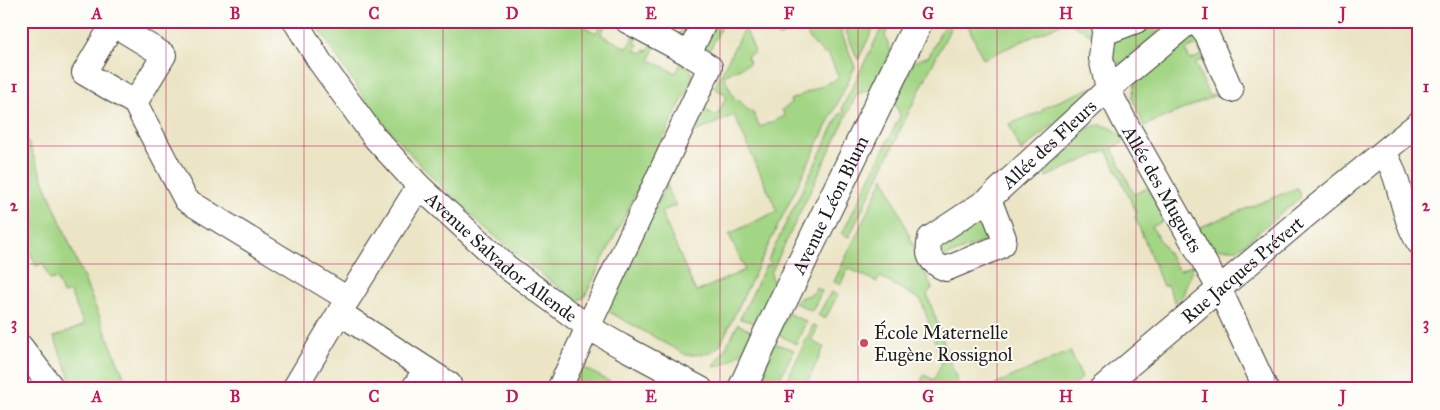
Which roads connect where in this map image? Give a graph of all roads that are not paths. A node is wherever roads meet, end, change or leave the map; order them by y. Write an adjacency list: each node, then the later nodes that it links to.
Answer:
1 (295, 21): 14 (street, Avenue Salvador Allende)
2 (627, 21): 8 (street)
3 (705, 21): 8 (street)
4 (919, 21): 28 (street, Avenue Léon Blum)
5 (1136, 21): 9 (street, Allée des Fleurs)
6 (1190, 21): 9 (street, Allée des Fleurs)
7 (1196, 21): 10 (street)
8 (689, 54): 19 (street)
9 (1108, 89): 15 (street, Allée des Fleurs); 17 (street, Allée des Muguets)
10 (1231, 90)
11 (135, 103): 18 (street)
12 (1419, 123): 13 (street, Rue Jacques Prévert)
13 (1384, 153): 16 (street); 17 (street, Rue Jacques Prévert)
14 (418, 186): 18 (street, Avenue Salvador Allende); 19 (street, Avenue Salvador Allende)
15 (989, 198)
16 (1419, 244)
17 (1219, 288): 29 (street, Rue Jacques Prévert); 30 (street, Allée des Muguets)
18 (344, 306): 21 (street); 23 (street, Avenue Salvador Allende)
19 (588, 327): 26 (street, Avenue Salvador Allende); 27 (street, Avenue Salvador Allende)
20 (21, 347): 22 (street)
21 (426, 369): 24 (street); 25 (street)
22 (50, 385)
23 (294, 389)
24 (413, 389)
25 (445, 389)
26 (559, 389)
27 (701, 389)
28 (742, 389)
29 (1101, 389)
30 (1266, 389)

